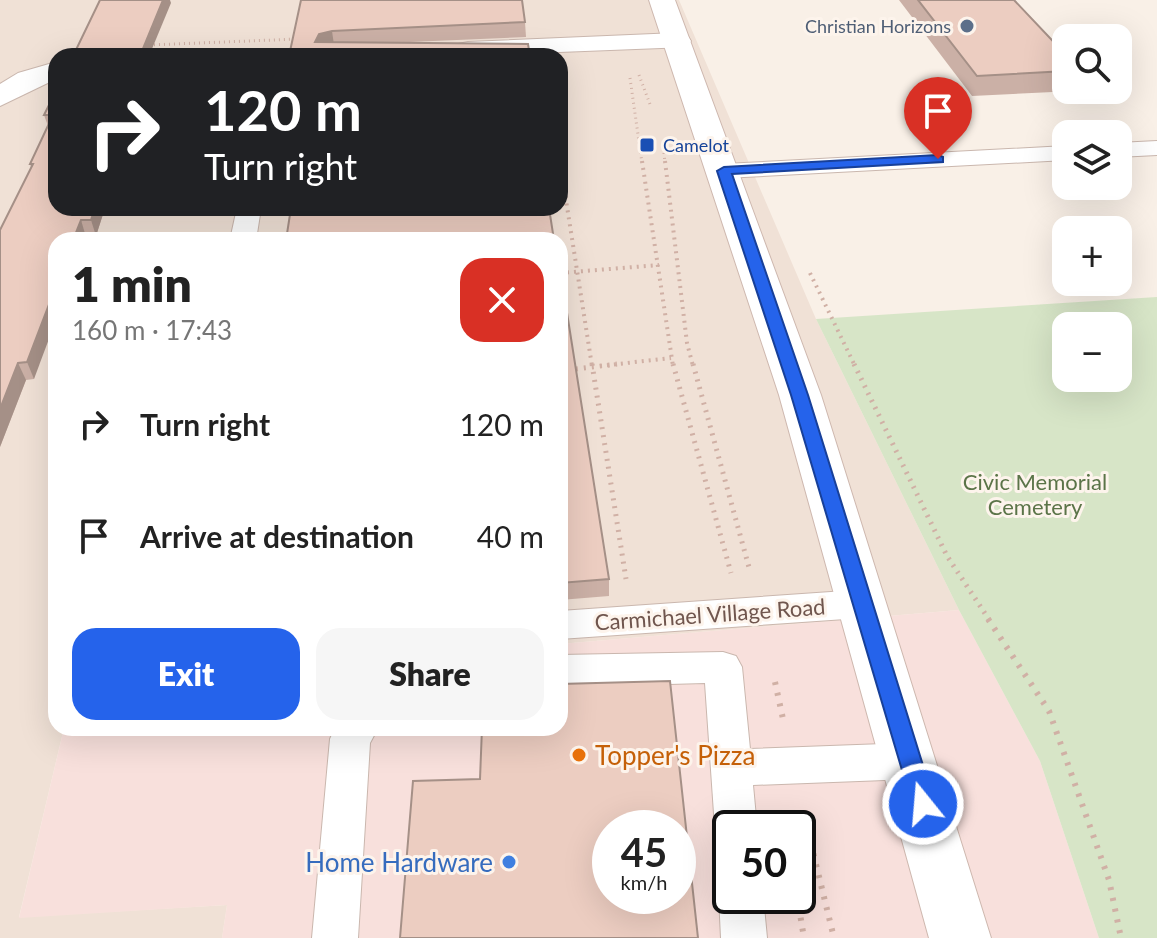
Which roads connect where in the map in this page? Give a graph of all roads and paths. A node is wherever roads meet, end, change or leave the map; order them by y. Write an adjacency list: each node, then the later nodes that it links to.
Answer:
1 (662, 0): 3 (main road)
2 (306, 39): 5 (path)
3 (677, 41): 4 (main road); 15 (main road)
4 (631, 43): 6 (main road); 10 (path)
5 (149, 45)
6 (514, 48)
7 (48, 73): 9 (main road)
8 (630, 77): 17 (path)
9 (0, 97)
10 (654, 116)
11 (659, 130): 25 (path)
12 (1157, 148): 13 (lane)
13 (1132, 149)
14 (1052, 154): 15 (lane)
15 (724, 171): 24 (main road)
16 (568, 214): 19 (path)
17 (659, 265): 19 (path); 21 (path)
18 (808, 269): 41 (path)
19 (577, 272): 20 (path); 22 (path)
20 (568, 273)
21 (671, 358): 22 (path); 25 (path)
22 (591, 368): 23 (path); 26 (path)
23 (568, 370)
24 (860, 604): 25 (lane, Carmichael Village Road); 30 (main road)
25 (751, 611): 26 (lane, Carmichael Village Road); 31 (path)
26 (633, 620): 27 (lane, Carmichael Village Road)
27 (568, 624)
28 (568, 671): 32 (lane)
29 (352, 736): 36 (lane)
30 (911, 761): 31 (lane); 40 (main road)
31 (793, 766): 32 (lane); 39 (path)
32 (731, 768): 33 (lane)
33 (734, 810)
34 (742, 914): 37 (lane)
35 (800, 914): 38 (path)
36 (335, 938)
37 (744, 938)
38 (804, 938)
39 (834, 938)
40 (960, 938)
41 (1121, 938)

